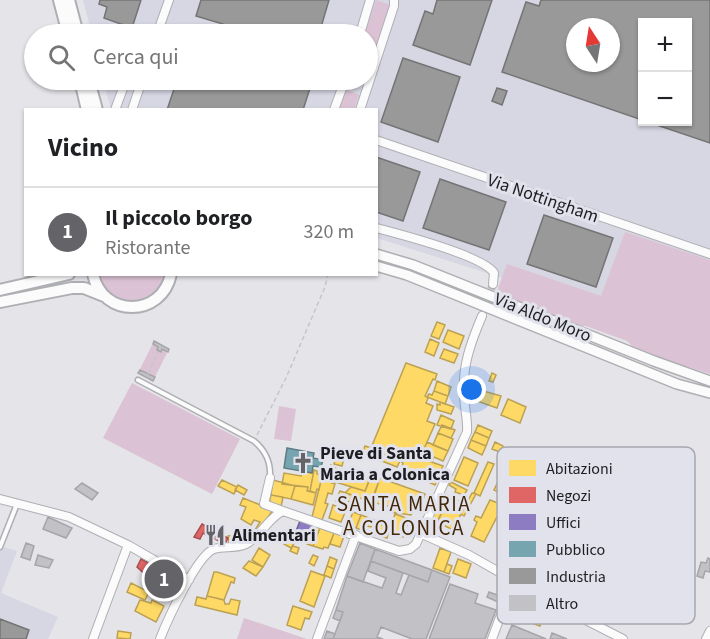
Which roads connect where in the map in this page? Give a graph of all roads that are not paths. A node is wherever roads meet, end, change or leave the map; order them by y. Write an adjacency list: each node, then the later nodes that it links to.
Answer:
1 (60, 0): 6 (main road)
2 (69, 0): 7 (main road)
3 (169, 0): 8 (street)
4 (370, 0): 9 (street)
5 (393, 0): 10 (street)
6 (66, 24)
7 (75, 24)
8 (161, 24)
9 (363, 24)
10 (378, 55)
11 (82, 90): 17 (main road)
12 (92, 90): 18 (main road)
13 (122, 90): 19 (street)
14 (139, 90): 20 (street)
15 (341, 90): 21 (street)
16 (367, 90): 22 (street)
17 (87, 108)
18 (96, 108)
19 (116, 108)
20 (133, 108)
21 (335, 108)
22 (361, 108)
23 (378, 141): 25 (street, Via Nottingham)
24 (378, 229): 31 (street)
25 (710, 254)
26 (378, 255): 37 (street, Via Aldo Moro)
27 (378, 267): 38 (street, Via Aldo Moro)
28 (60, 276): 32 (main road)
29 (94, 276): 33 (main road)
30 (172, 276): 33 (main road)
31 (494, 284)
32 (0, 290)
33 (104, 296): 34 (main road)
34 (0, 302)
35 (482, 316): 43 (street)
36 (138, 380): 39 (lane)
37 (710, 381)
38 (710, 393)
39 (270, 477): 42 (street)
40 (0, 499): 41 (street)
41 (17, 503): 45 (street); 46 (lane)
42 (284, 511): 44 (street); 48 (street)
43 (422, 534): 44 (street); 47 (street)
44 (356, 535): 54 (street)
45 (128, 544): 48 (street); 52 (street)
46 (0, 547)
47 (497, 570)
48 (189, 580): 53 (street)
49 (498, 624): 55 (street)
50 (593, 624): 56 (street)
51 (710, 631): 57 (street)
52 (93, 639)
53 (160, 639)
54 (317, 639)
55 (492, 639)
56 (622, 639)
57 (706, 639)

